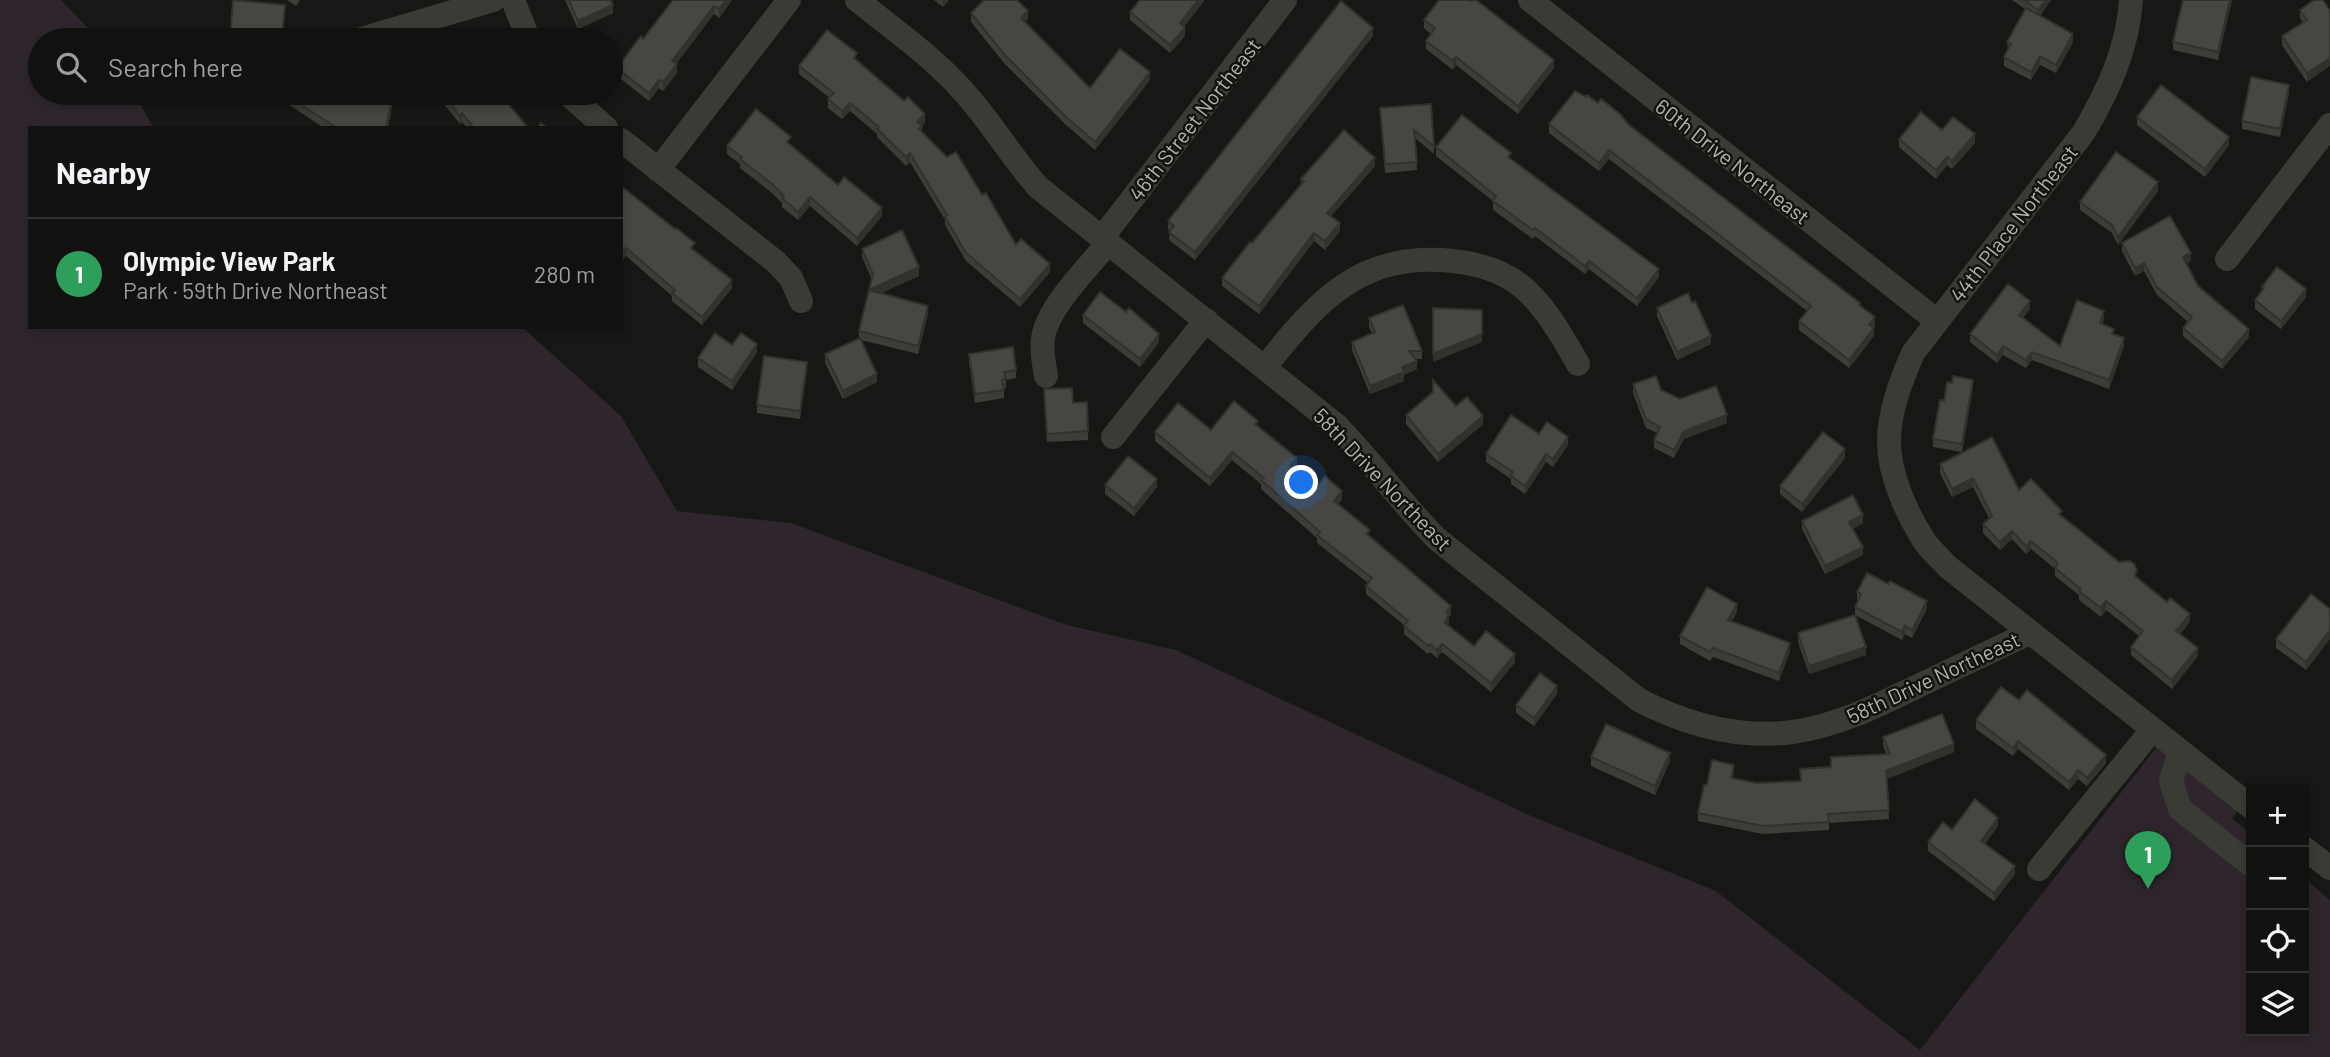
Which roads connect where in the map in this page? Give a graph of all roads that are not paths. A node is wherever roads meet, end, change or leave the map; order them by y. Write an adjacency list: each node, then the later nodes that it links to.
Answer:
1 (493, 0): 8 (street)
2 (513, 0): 9 (street)
3 (789, 0): 14 (street)
4 (857, 0): 15 (street, 58th Drive Northeast)
5 (1285, 0): 15 (street, 46th Street Northeast)
6 (1530, 0): 19 (street, 60th Drive Northeast)
7 (2131, 0): 19 (street, 44th Place Northeast)
8 (398, 28)
9 (524, 28)
10 (580, 105): 12 (street)
11 (2330, 125): 16 (street)
12 (604, 126)
13 (623, 142): 14 (street)
14 (658, 170): 17 (street)
15 (1105, 240): 18 (street, 58th Drive Northeast); 22 (street, 46th Street Northeast)
16 (2227, 259)
17 (801, 302)
18 (1206, 320): 21 (street, 58th Drive Northeast); 23 (street)
19 (1937, 321): 24 (street, 44th Place Northeast)
20 (1578, 364): 21 (street)
21 (1265, 367): 25 (street, 58th Drive Northeast)
22 (1046, 376)
23 (1113, 436)
24 (1889, 443): 25 (street, 58th Drive Northeast)
25 (2029, 633): 26 (street, 58th Drive Northeast)
26 (2152, 730): 27 (street, 58th Drive Northeast); 32 (street)
27 (2180, 751): 28 (street, 58th Drive Northeast); 30 (street)
28 (2246, 803)
29 (2309, 852): 31 (street)
30 (2246, 861)
31 (2330, 868)
32 (2039, 869)

